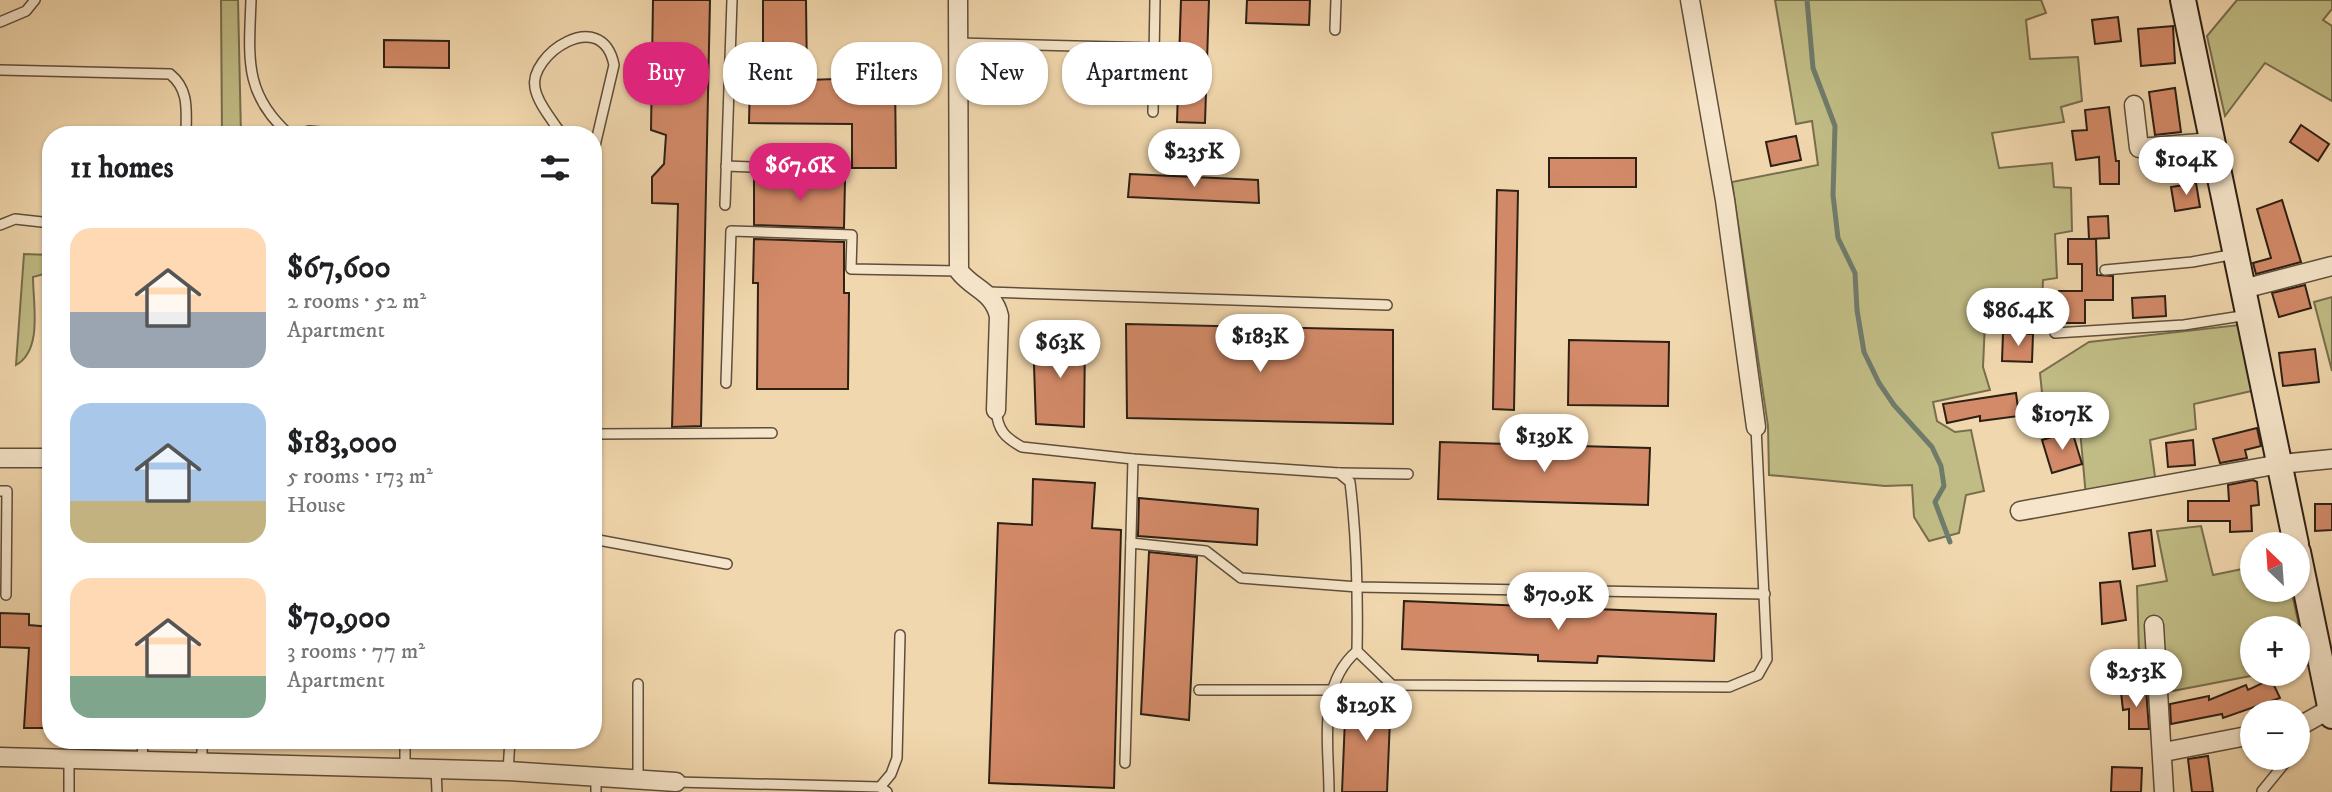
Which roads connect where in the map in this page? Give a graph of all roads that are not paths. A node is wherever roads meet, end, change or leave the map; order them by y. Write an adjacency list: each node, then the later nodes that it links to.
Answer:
1 (35, 0): 9 (lane)
2 (251, 0): 19 (lane)
3 (732, 0): 23 (lane)
4 (958, 0): 11 (street)
5 (1155, 0): 12 (lane)
6 (1336, 0): 10 (lane)
7 (1690, 0): 39 (street)
8 (2183, 0): 22 (street)
9 (0, 22)
10 (1335, 30)
11 (958, 42)
12 (1154, 42)
13 (0, 70): 18 (lane)
14 (958, 105): 31 (street)
15 (1153, 105): 17 (lane)
16 (2134, 106): 22 (street)
17 (1153, 112)
18 (186, 126)
19 (283, 126)
20 (557, 126): 21 (lane)
21 (600, 126)
22 (2212, 142): 28 (street)
23 (726, 166): 24 (lane); 25 (lane)
24 (830, 170)
25 (725, 205)
26 (42, 222): 27 (lane)
27 (0, 225)
28 (2236, 254): 30 (lane); 32 (street)
29 (2332, 266): 32 (street)
30 (2105, 270)
31 (959, 271): 33 (street); 37 (lane)
32 (2243, 289): 35 (street)
33 (988, 292): 34 (lane); 38 (street)
34 (1387, 305)
35 (2248, 315): 36 (lane); 46 (street)
36 (2055, 333)
37 (726, 383)
38 (996, 410): 44 (lane)
39 (1756, 427): 56 (lane)
40 (772, 433): 41 (lane)
41 (602, 434)
42 (0, 458): 43 (street)
43 (42, 458)
44 (1133, 458): 47 (lane); 53 (lane)
45 (2332, 459): 46 (street)
46 (2280, 464): 50 (street); 51 (street)
47 (1339, 473): 48 (lane); 55 (lane)
48 (1408, 474)
49 (0, 491): 57 (lane)
50 (2020, 511)
51 (2294, 532)
52 (602, 541): 54 (lane)
53 (1131, 543): 55 (lane); 77 (lane)
54 (727, 564)
55 (1358, 587): 56 (lane); 61 (lane)
56 (1765, 594): 61 (lane)
57 (6, 595)
58 (2308, 602): 65 (street)
59 (2154, 625): 72 (street)
60 (900, 635): 85 (lane)
61 (1357, 652): 63 (lane)
62 (638, 684): 82 (lane)
63 (1330, 690): 64 (lane); 89 (lane)
64 (1199, 691)
65 (2331, 713): 66 (street)
66 (2310, 722)
67 (2240, 737): 72 (street)
68 (143, 749): 75 (lane)
69 (202, 749): 76 (lane)
70 (405, 749): 78 (lane)
71 (509, 749): 81 (lane)
72 (2164, 752): 90 (street)
73 (0, 757): 74 (street)
74 (69, 759): 75 (street); 87 (lane)
75 (142, 761): 76 (street)
76 (201, 763): 78 (street)
77 (1125, 763)
78 (405, 768): 79 (street)
79 (436, 769): 81 (street); 88 (lane)
80 (2279, 770): 86 (lane)
81 (508, 771): 84 (street)
82 (638, 779): 83 (street); 84 (street)
83 (676, 782): 85 (lane)
84 (596, 784)
85 (883, 789)
86 (2262, 791)
87 (69, 792)
88 (437, 792)
89 (1329, 792)
90 (2164, 792)

